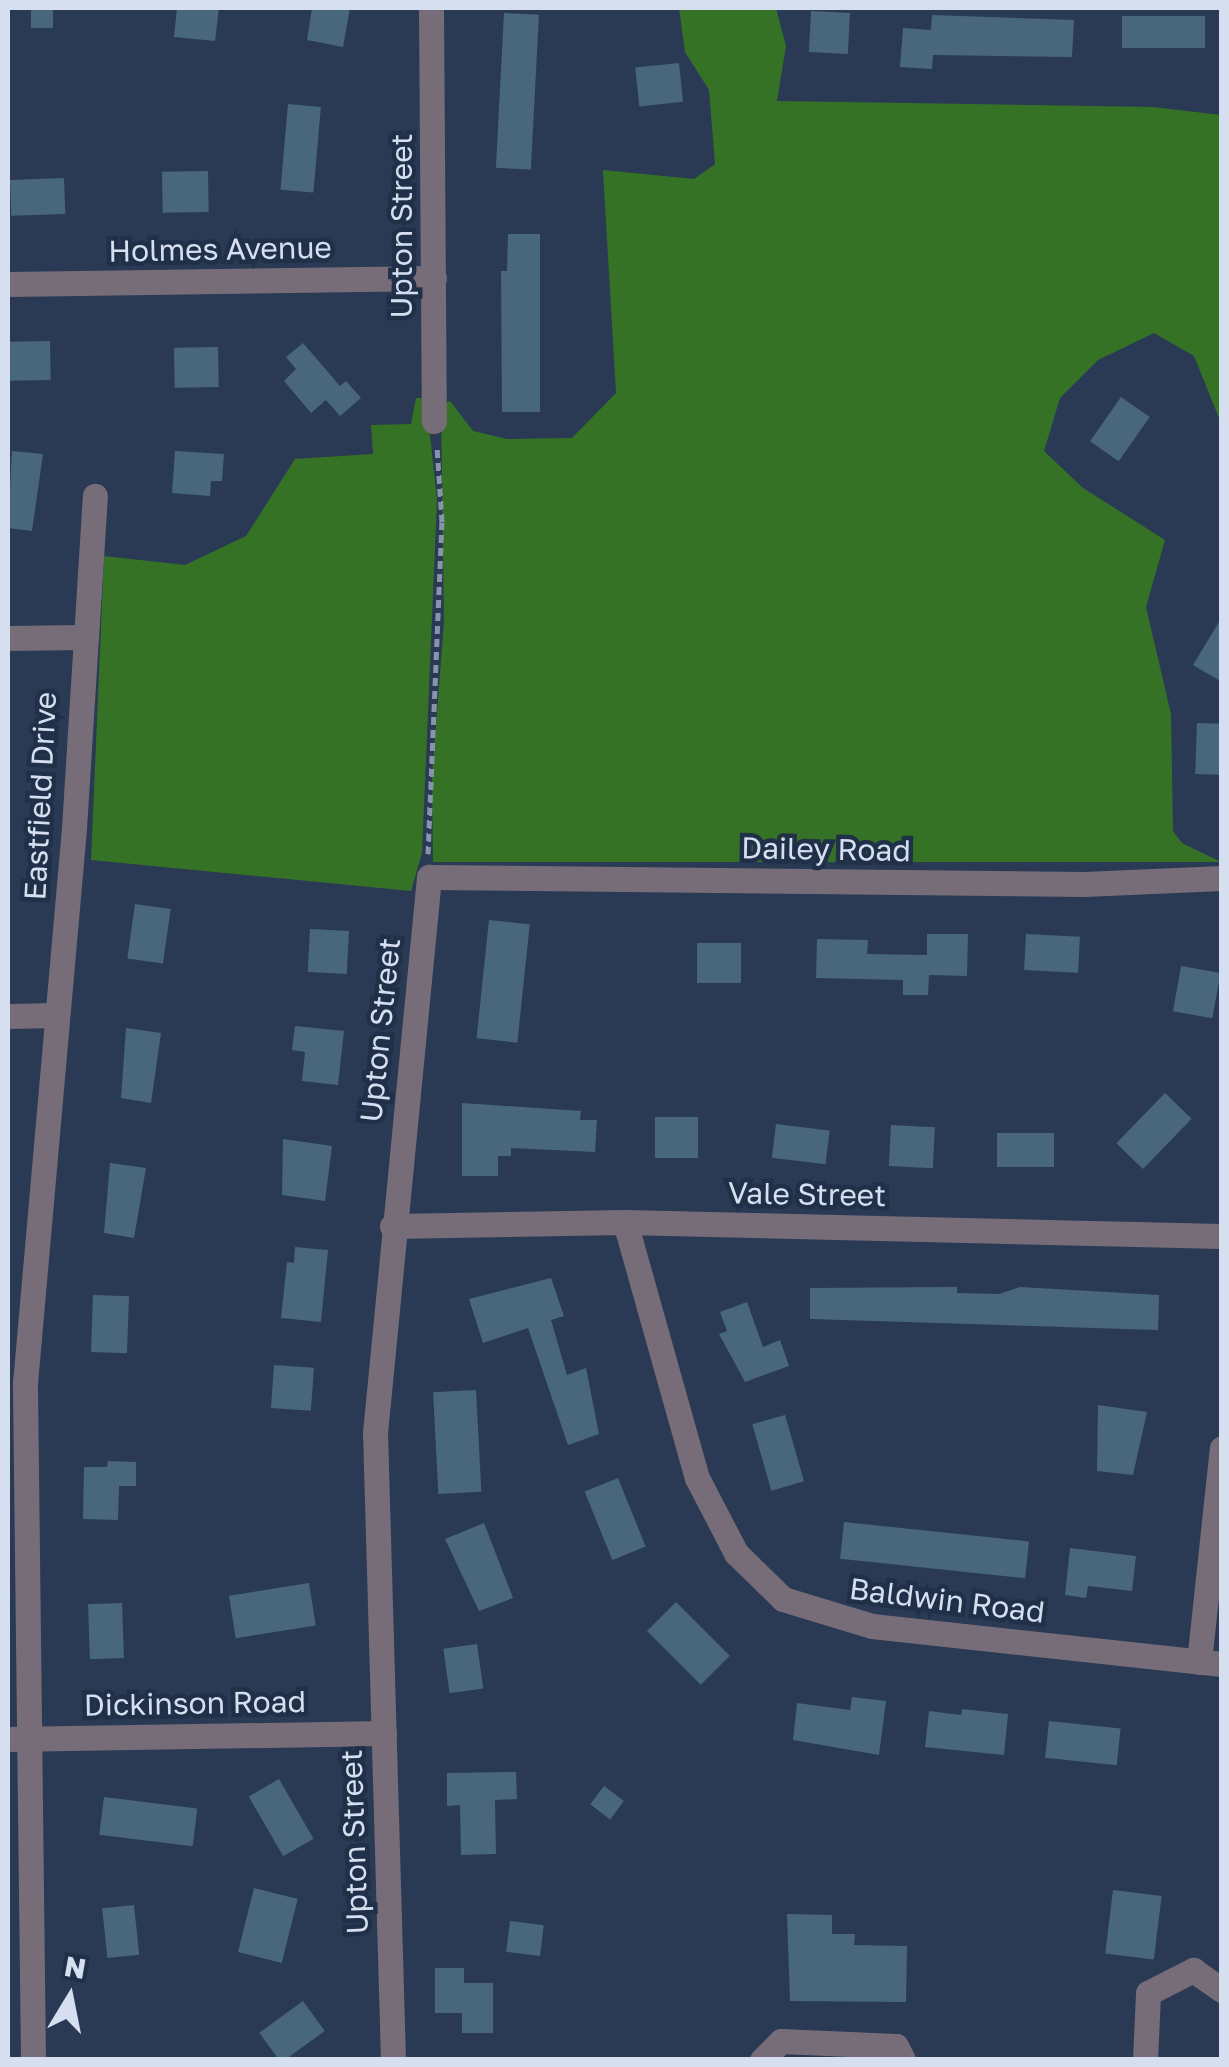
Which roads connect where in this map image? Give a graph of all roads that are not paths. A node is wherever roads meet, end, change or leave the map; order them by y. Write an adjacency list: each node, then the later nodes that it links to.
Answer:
1 (431, 8): 2 (street, Upton Street)
2 (434, 278): 3 (street, Holmes Avenue); 4 (street, Upton Street)
3 (8, 284)
4 (434, 420)
5 (94, 496): 6 (street, Eastfield Drive)
6 (83, 637): 7 (street); 10 (street, Eastfield Drive)
7 (8, 638)
8 (429, 877): 9 (street, Dailey Road); 13 (street, Upton Street)
9 (1222, 878)
10 (58, 1015): 11 (street); 15 (street, Eastfield Drive)
11 (8, 1016)
12 (625, 1222): 13 (street, Vale Street); 14 (street, Vale Street); 17 (street, Baldwin Road)
13 (392, 1226): 18 (street, Upton Street)
14 (1222, 1236)
15 (16, 1384): 19 (street, Eastfield Drive)
16 (1222, 1448): 17 (street)
17 (1210, 1663)
18 (384, 1733): 19 (street, Dickinson Road); 22 (street, Upton Street)
19 (16, 1738): 21 (street, Eastfield Drive)
20 (1222, 1990): 25 (street)
21 (33, 2060)
22 (393, 2060)
23 (762, 2060): 24 (street)
24 (904, 2060)
25 (1145, 2060)

